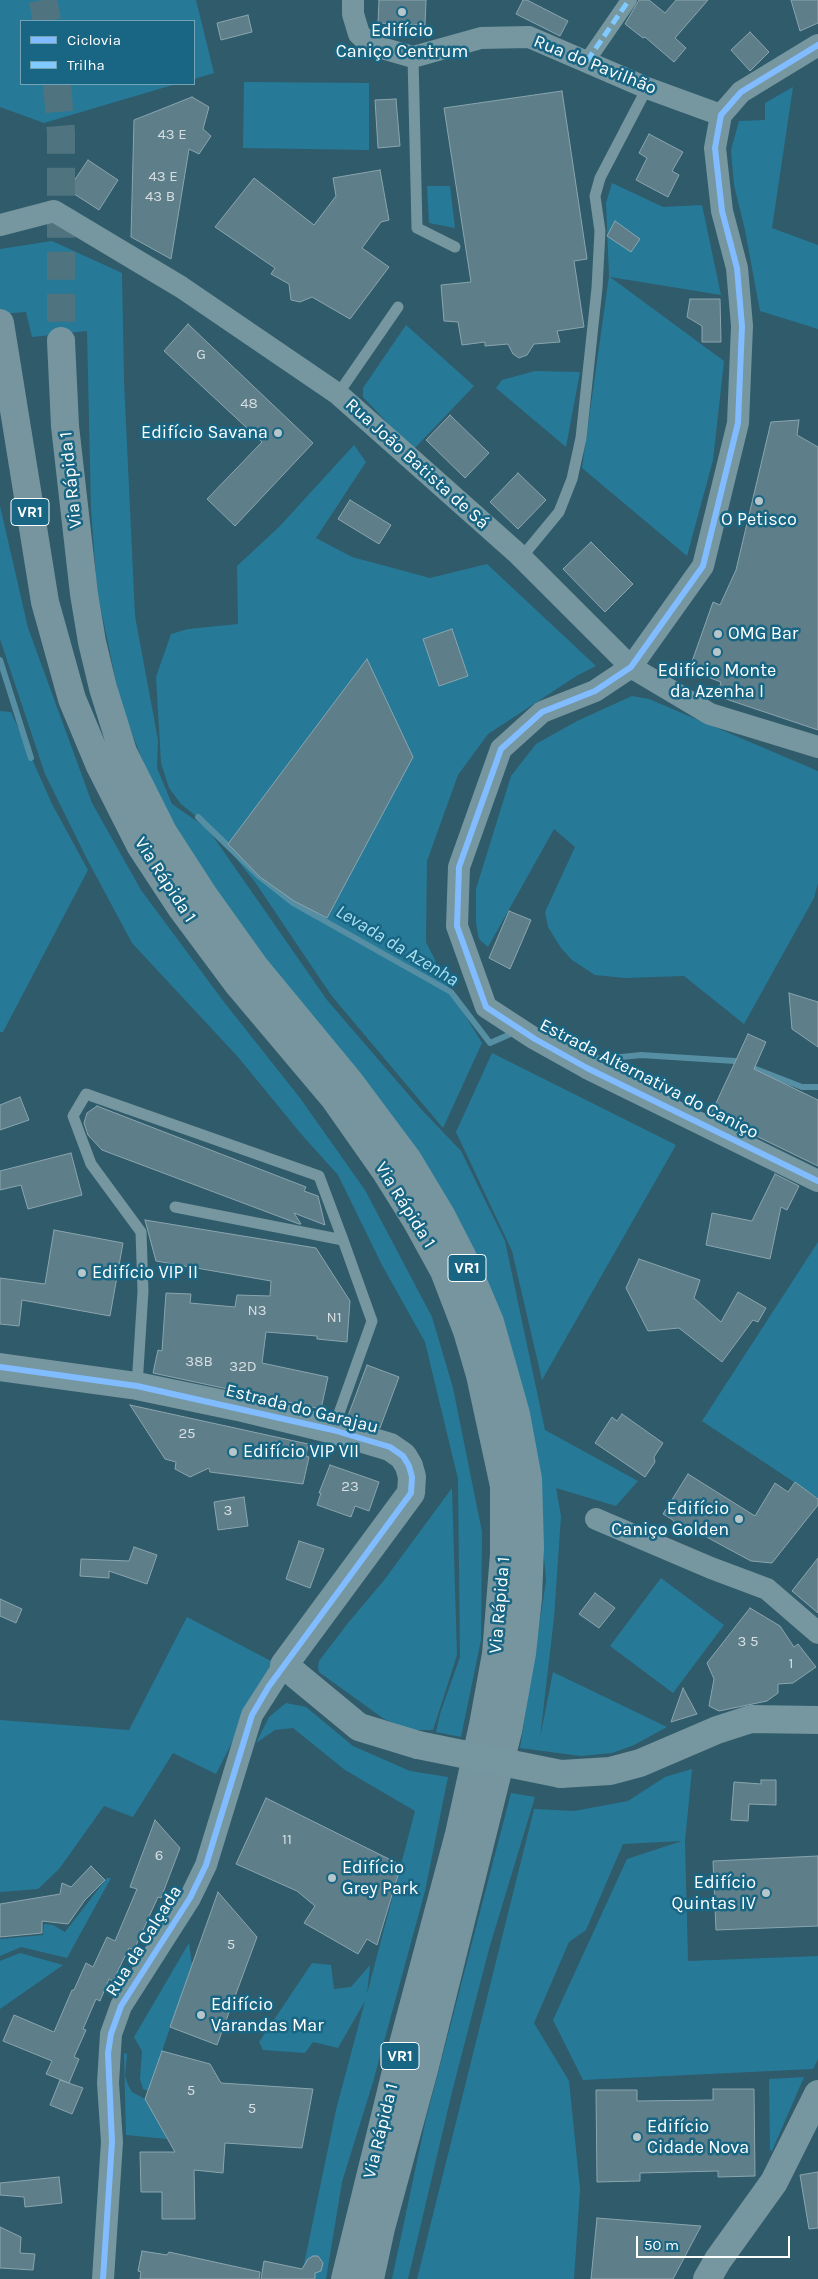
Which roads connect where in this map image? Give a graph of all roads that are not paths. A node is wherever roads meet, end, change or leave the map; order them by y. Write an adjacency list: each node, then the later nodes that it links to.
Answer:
1 (353, 0): 4 (street)
2 (629, 0): 5 (street)
3 (818, 45): 7 (street)
4 (413, 57): 5 (street, Rua do Pavilhão); 9 (lane)
5 (587, 61): 6 (street, Rua do Pavilhão)
6 (648, 88): 7 (street, Rua do Pavilhão); 14 (lane)
7 (721, 115): 15 (street, Estrada Alternativa do Caniço)
8 (0, 225): 13 (street, Rua João Batista de Sá)
9 (455, 247)
10 (398, 307): 13 (lane)
11 (0, 323): 29 (highway, Via Rápida 1 / VR1)
12 (61, 341): 30 (highway, Via Rápida 1 / VR1)
13 (338, 394): 14 (street, Rua João Batista de Sá)
14 (521, 558): 15 (street, Rua João Batista de Sá)
15 (632, 667): 16 (street, Rua João Batista de Sá); 17 (street, Estrada Alternativa do Caniço)
16 (818, 747)
17 (818, 1181)
18 (176, 1207): 19 (lane)
19 (344, 1240): 21 (lane); 22 (lane)
20 (0, 1367): 21 (street, Estrada do Garajau)
21 (137, 1386): 22 (street, Estrada do Garajau)
22 (333, 1430): 25 (street, Estrada do Garajau)
23 (596, 1519): 24 (street)
24 (818, 1633)
25 (284, 1665): 26 (street, bridge); 28 (street, Rua da Calçada)
26 (818, 1720)
27 (818, 2094): 31 (street)
28 (103, 2279)
29 (345, 2279)
30 (370, 2279)
31 (707, 2279)

